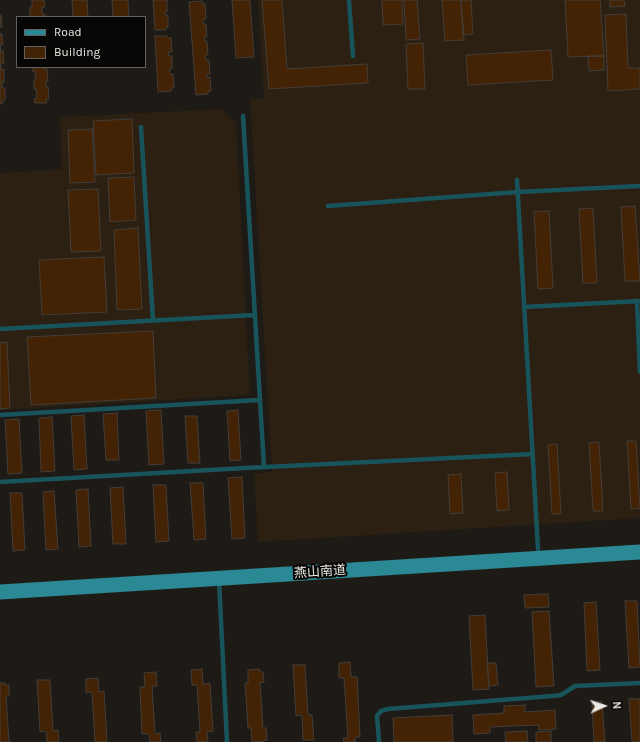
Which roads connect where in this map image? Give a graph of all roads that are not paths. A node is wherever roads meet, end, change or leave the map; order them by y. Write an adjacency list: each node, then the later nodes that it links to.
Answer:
1 (349, 0): 2 (lane)
2 (353, 56)
3 (243, 116): 11 (lane)
4 (141, 127): 12 (lane)
5 (517, 180): 7 (lane)
6 (640, 186): 7 (lane)
7 (518, 192): 8 (lane); 10 (lane)
8 (328, 206)
9 (639, 301): 10 (lane); 14 (lane)
10 (524, 307): 17 (lane)
11 (254, 315): 12 (lane); 15 (lane)
12 (153, 320): 13 (lane)
13 (0, 328)
14 (640, 372)
15 (259, 400): 16 (lane); 18 (lane)
16 (0, 415)
17 (533, 454): 18 (lane); 21 (lane)
18 (264, 467): 19 (lane)
19 (0, 482)
20 (640, 543): 21 (main road, 燕山南道)
21 (538, 549): 24 (main road, 燕山南道)
22 (640, 552): 23 (main road, 燕山南道)
23 (219, 578): 25 (main road, 燕山南道); 27 (lane)
24 (0, 582)
25 (0, 592)
26 (640, 683): 28 (lane)
27 (227, 742)
28 (379, 742)

